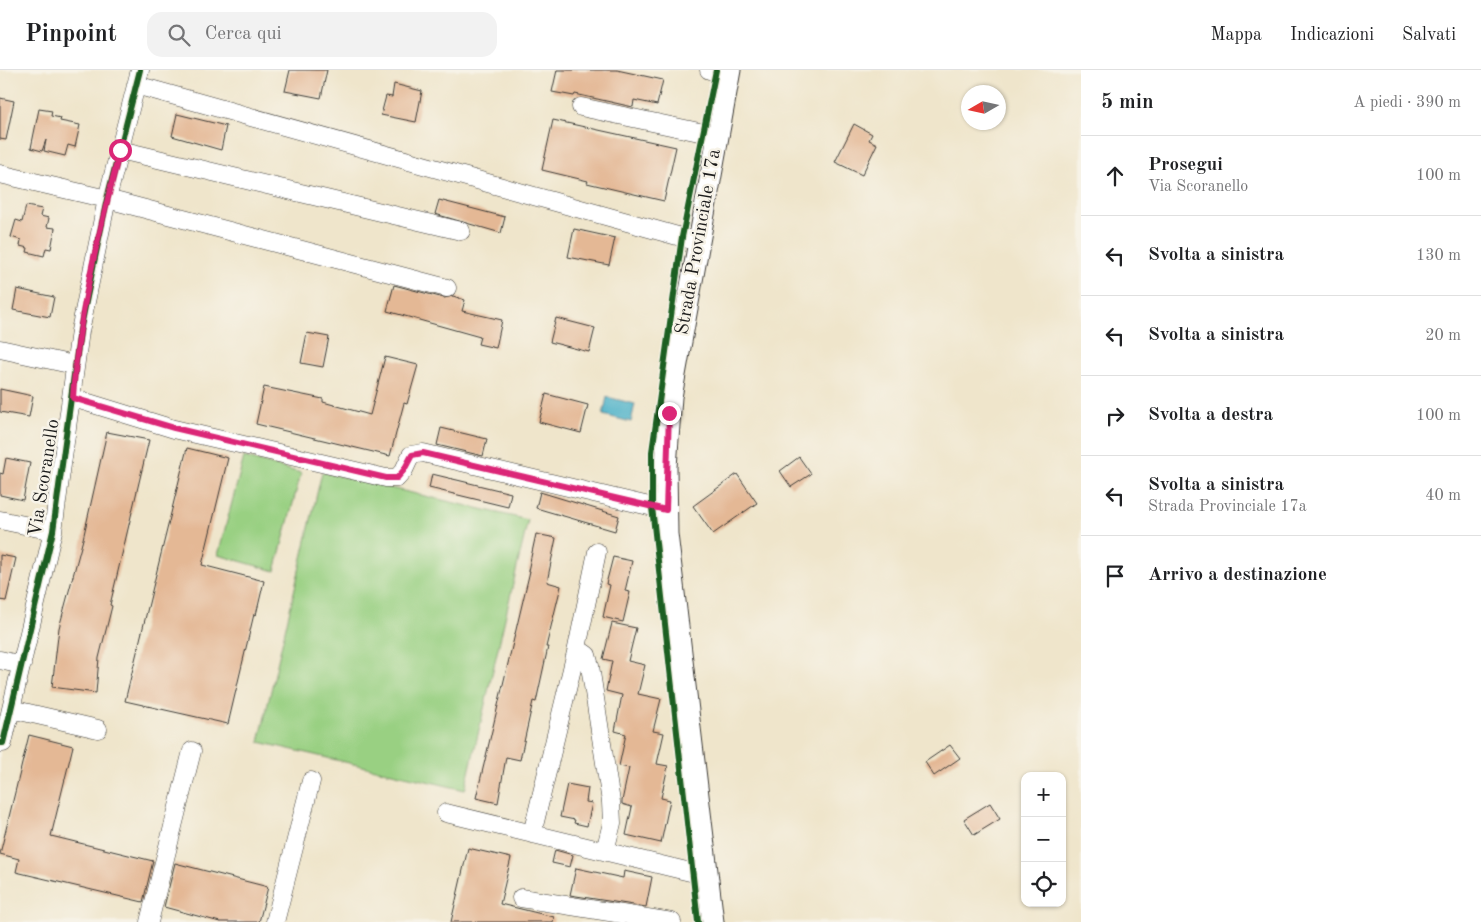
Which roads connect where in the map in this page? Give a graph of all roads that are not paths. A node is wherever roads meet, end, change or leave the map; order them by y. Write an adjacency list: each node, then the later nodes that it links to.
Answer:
1 (723, 71): 4 (main road, Strada Provinciale 17a)
2 (138, 77): 5 (street, Via Scoranello); 9 (street)
3 (581, 107): 4 (street)
4 (718, 136): 9 (main road, Strada Provinciale 17a)
5 (120, 150): 7 (street, Via Scoranello); 8 (street)
6 (0, 174): 7 (street)
7 (107, 199): 10 (street); 12 (street, Via Scoranello)
8 (461, 232)
9 (699, 242): 14 (main road, Strada Provinciale 17a)
10 (448, 288)
11 (0, 349): 12 (street)
12 (74, 365): 13 (street, Via Scoranello)
13 (73, 398): 14 (street); 16 (street, Via Scoranello)
14 (666, 510): 29 (main road, Strada Provinciale 17a)
15 (0, 520): 16 (street)
16 (53, 531): 20 (street, Via Scoranello)
17 (597, 552): 18 (street)
18 (577, 648): 27 (street); 28 (street)
19 (0, 660): 20 (street)
20 (22, 665): 21 (street, Via Scoranello)
21 (12, 709): 22 (street); 23 (street, Via Scoranello)
22 (98, 729)
23 (2, 743)
24 (192, 751): 31 (street)
25 (310, 781): 32 (street)
26 (446, 813): 27 (street)
27 (532, 834): 28 (street)
28 (605, 851): 29 (street)
29 (707, 876): 34 (main road, Strada Provinciale 17a)
30 (521, 898): 33 (street)
31 (149, 922)
32 (274, 922)
33 (672, 922)
34 (712, 922)

